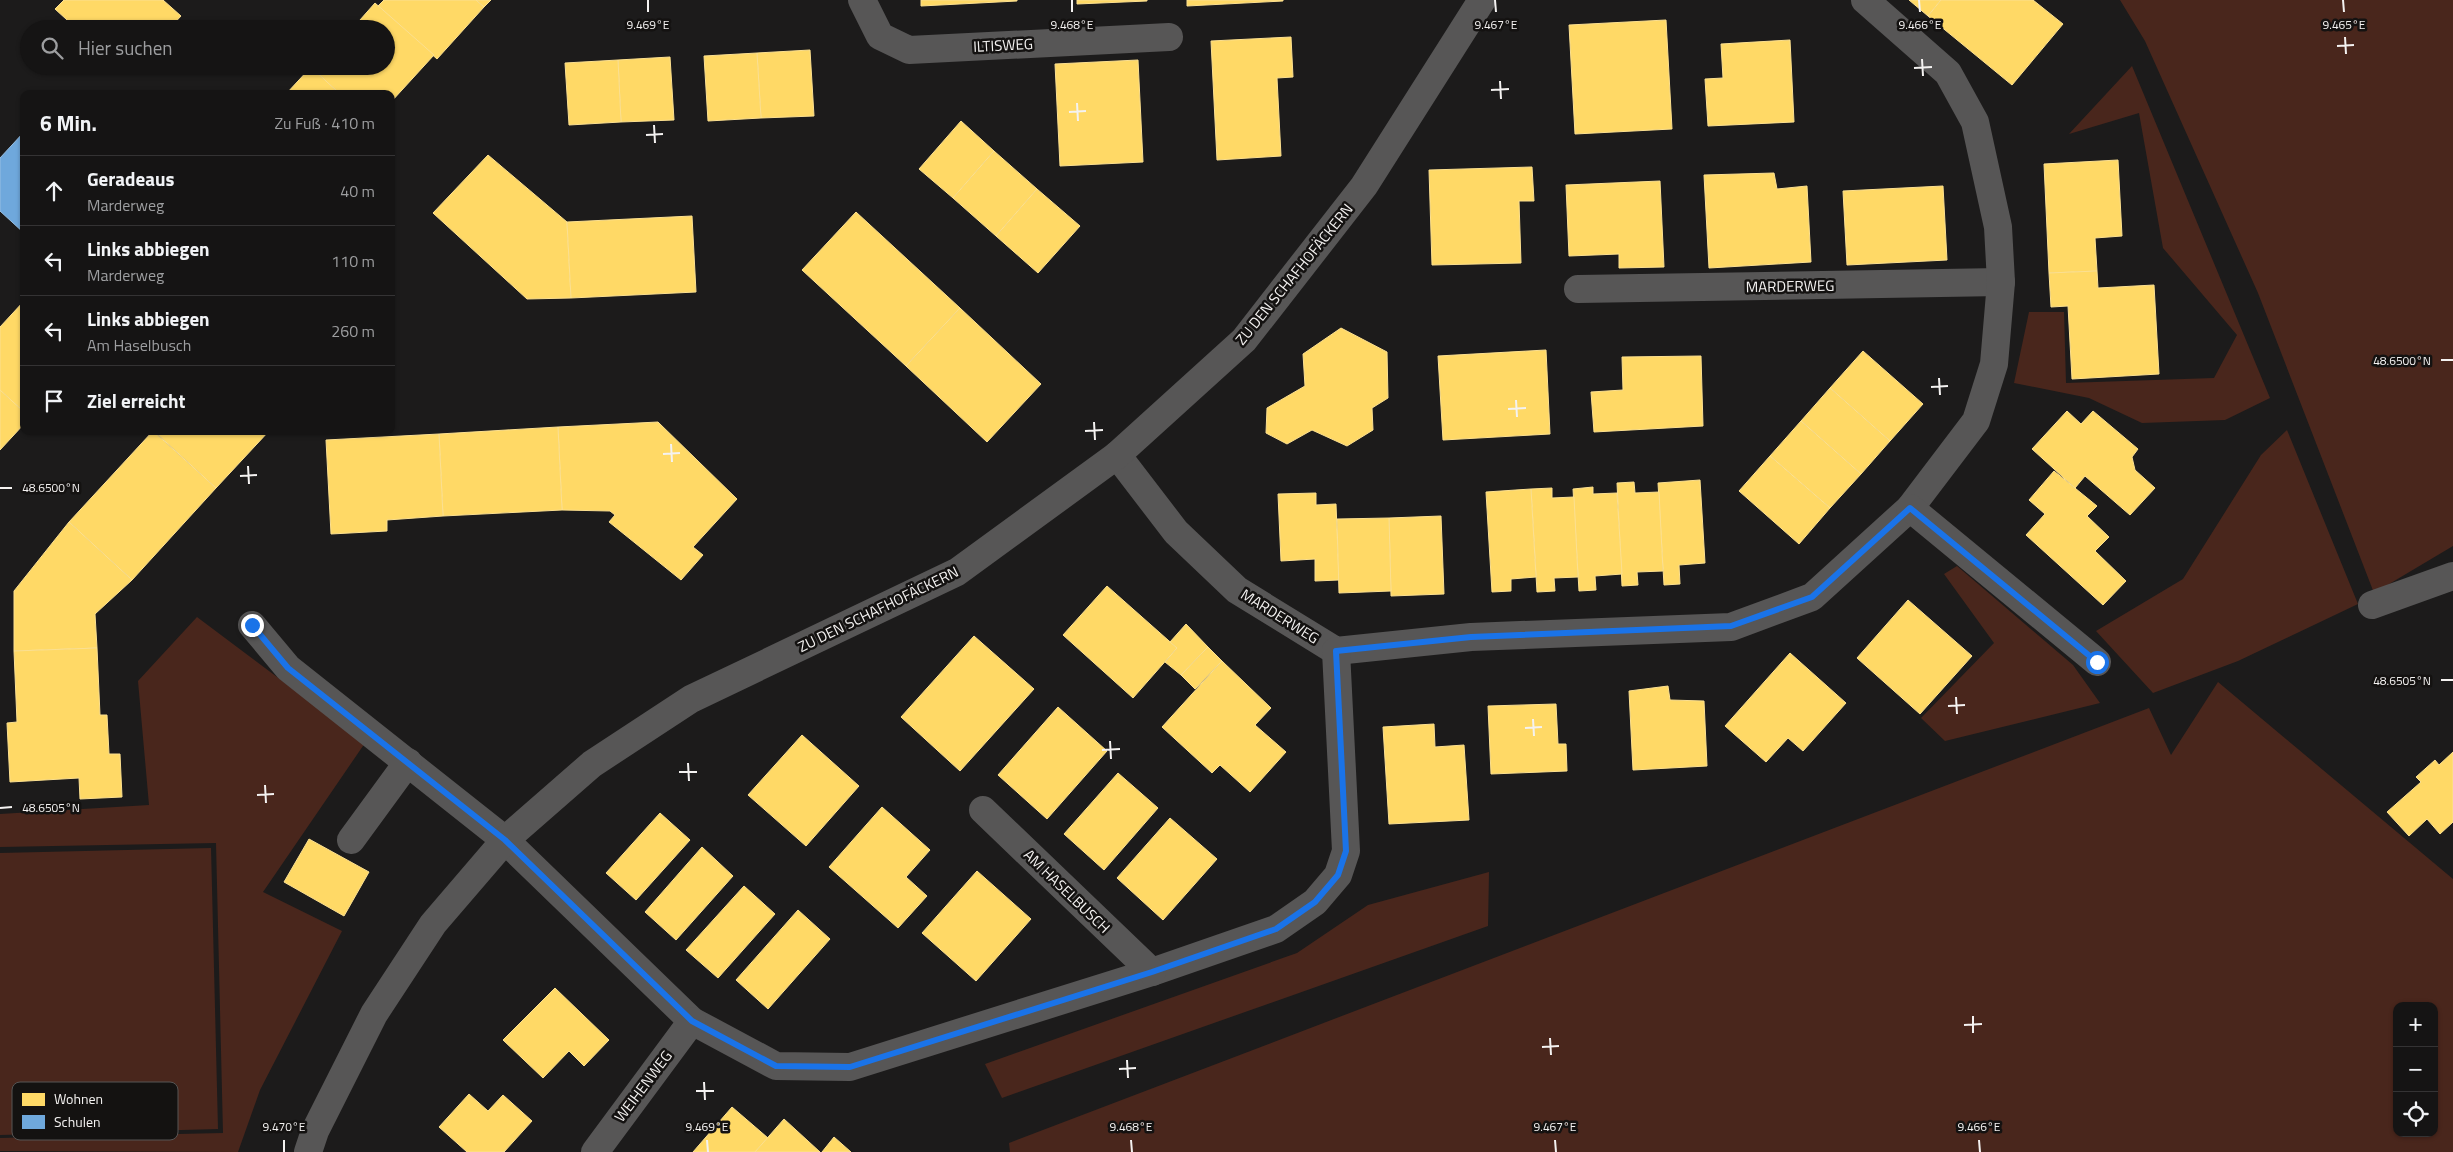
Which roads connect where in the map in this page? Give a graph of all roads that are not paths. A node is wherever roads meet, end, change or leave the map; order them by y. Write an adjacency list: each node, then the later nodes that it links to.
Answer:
1 (862, 0): 4 (street, ILTISWEG)
2 (1482, 0): 7 (street, ZU DEN SCHAFHOFÄCKERN)
3 (1865, 0): 5 (street, MARDERWEG)
4 (1169, 37)
5 (2001, 282): 6 (street, MARDERWEG); 8 (street, MARDERWEG)
6 (1578, 289)
7 (1117, 455): 12 (street, MARDERWEG); 17 (street, ZU DEN SCHAFHOFÄCKERN)
8 (1910, 508): 12 (street, MARDERWEG); 13 (street)
9 (2453, 576): 10 (street)
10 (2372, 605)
11 (252, 625): 14 (street)
12 (1336, 651): 18 (street)
13 (2097, 662)
14 (408, 762): 16 (street); 17 (street)
15 (983, 810): 18 (street, AM HASELBUSCH)
16 (351, 840)
17 (505, 840): 19 (street); 20 (street, ZU DEN SCHAFHOFÄCKERN)
18 (1152, 972): 19 (street)
19 (692, 1021): 21 (street, WEIHENWEG)
20 (308, 1152)
21 (595, 1152)

